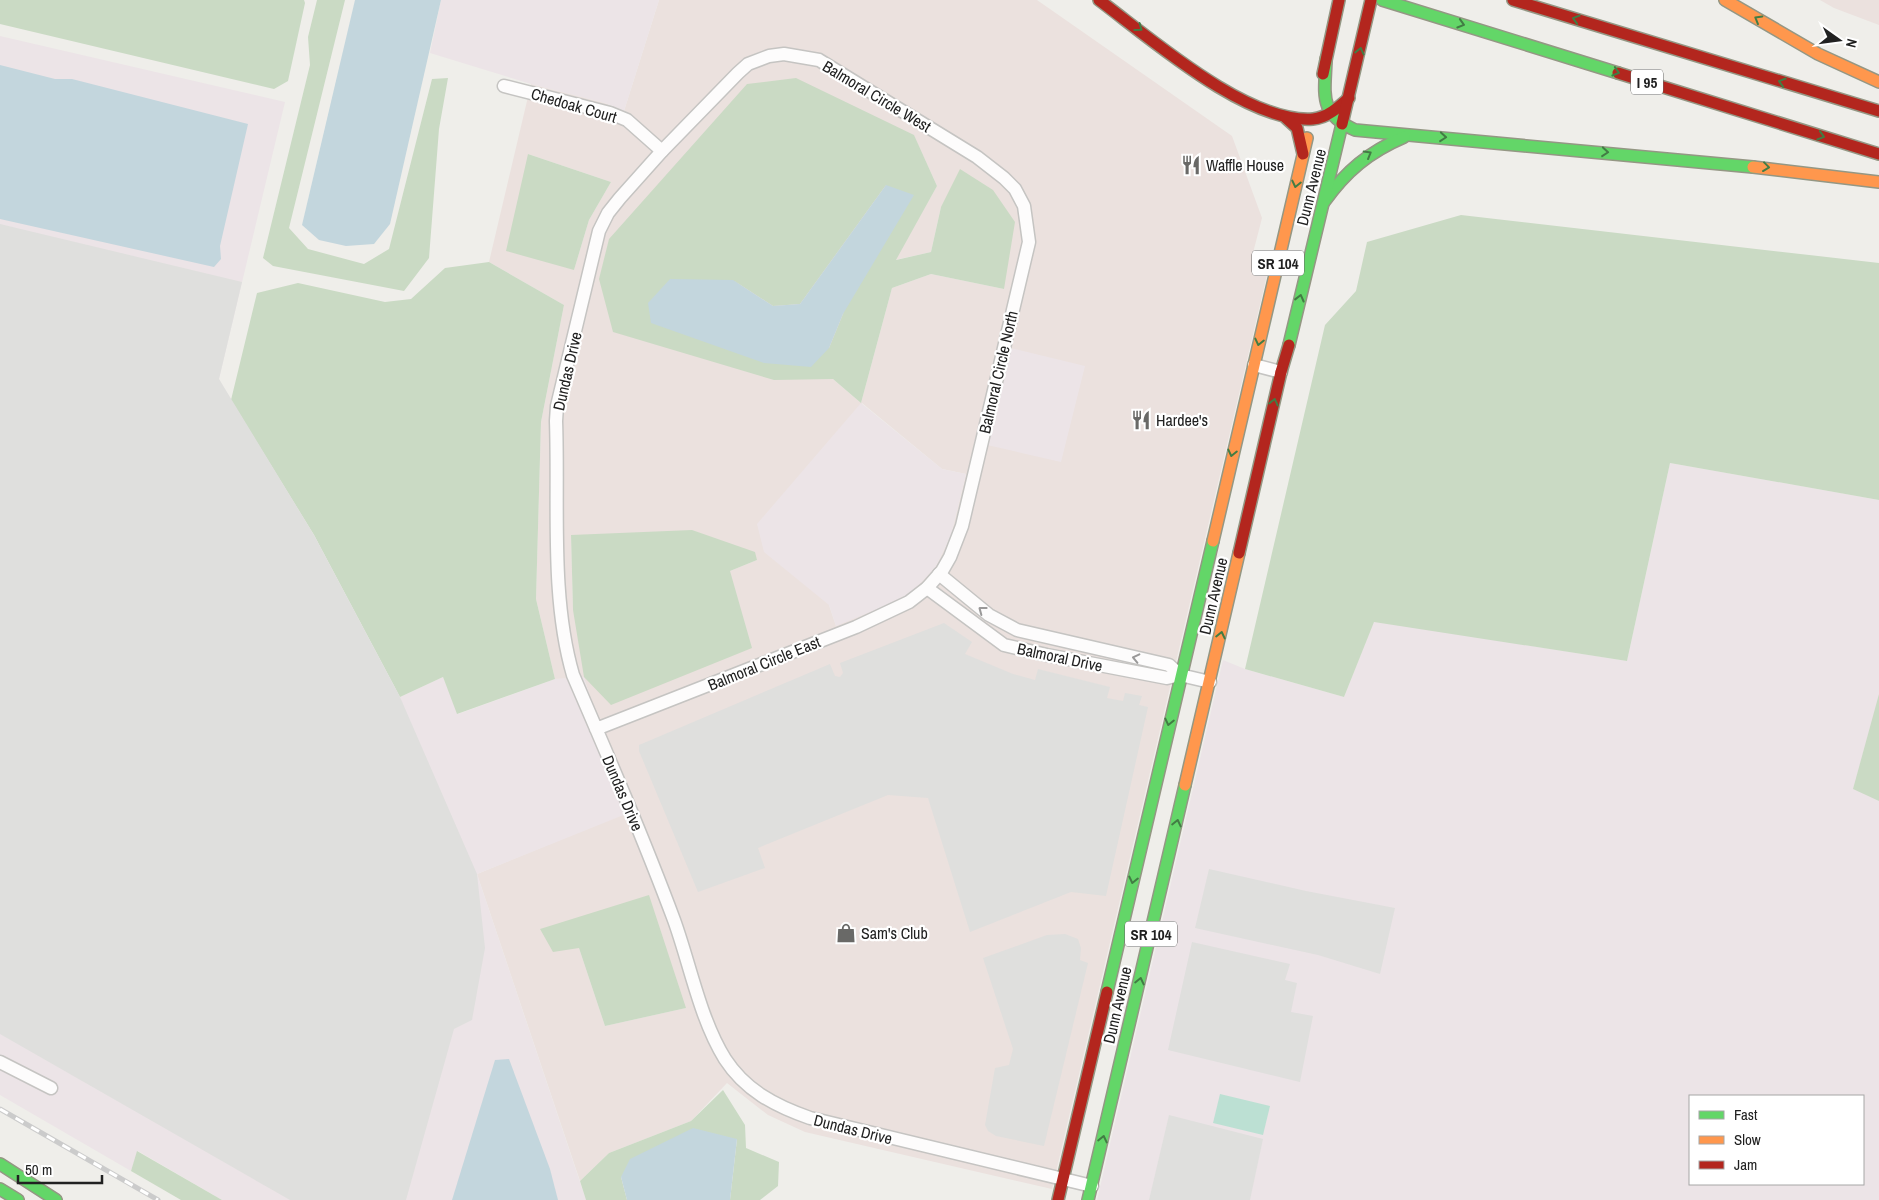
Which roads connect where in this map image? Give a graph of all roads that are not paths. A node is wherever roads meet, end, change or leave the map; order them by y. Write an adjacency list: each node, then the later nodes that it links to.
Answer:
1 (1099, 0): 14 (main road, one-way to 14)
2 (1340, 0): 7 (main road, Dunn Avenue / SR 104)
3 (1371, 0): 10 (main road, Dunn Avenue / SR 104, one-way to 3)
4 (1382, 0): 19 (main road, I 95, one-way to 19)
5 (1513, 0): 12 (main road, I 95, one-way to 5)
6 (1725, 0): 8 (main road, one-way to 6)
7 (1326, 60): 11 (main road, Dunn Avenue / SR 104); 13 (main road)
8 (1879, 82)
9 (504, 86): 17 (street, Chedoak Court)
10 (1349, 98): 13 (main road); 15 (main road, Dunn Avenue / SR 104)
11 (1314, 111): 13 (main road); 14 (main road); 18 (main road, Dunn Avenue / SR 104)
12 (1879, 111)
13 (1330, 115): 15 (main road)
14 (1286, 118): 18 (main road)
15 (1343, 125): 16 (main road); 21 (main road, Dunn Avenue / SR 104)
16 (1411, 135): 20 (main road, one-way to 20); 21 (main road, one-way to 16)
17 (662, 151): 22 (street, Balmoral Circle West); 29 (street, Dundas Drive)
18 (1303, 154): 23 (main road, Dunn Avenue / SR 104, one-way to 23)
19 (1879, 154)
20 (1879, 182)
21 (1324, 202): 24 (main road, Dunn Avenue / SR 104, one-way to 21)
22 (1028, 224): 25 (street, Balmoral Circle North)
23 (1254, 365): 24 (street); 27 (main road, Dunn Avenue / SR 104, one-way to 27)
24 (1281, 372): 28 (main road, Dunn Avenue / SR 104, one-way to 24)
25 (939, 574): 26 (street, Balmoral Circle East); 27 (street, Balmoral Drive, one-way to 25)
26 (927, 588): 27 (street, Balmoral Drive); 29 (street, Balmoral Circle East)
27 (1180, 674): 28 (street, Balmoral Drive); 33 (main road, Dunn Avenue / SR 104, one-way to 33)
28 (1210, 682): 34 (main road, Dunn Avenue / SR 104, one-way to 28)
29 (596, 729): 33 (street, Dundas Drive)
30 (0, 1062): 31 (street)
31 (52, 1088)
32 (0, 1164): 37 (main road)
33 (1063, 1180): 34 (street, Dundas Drive); 38 (main road, Dunn Avenue / SR 104)
34 (1092, 1186): 39 (main road, Dunn Avenue / SR 104)
35 (0, 1189): 36 (main road)
36 (18, 1200)
37 (56, 1200)
38 (1058, 1200)
39 (1088, 1200)

